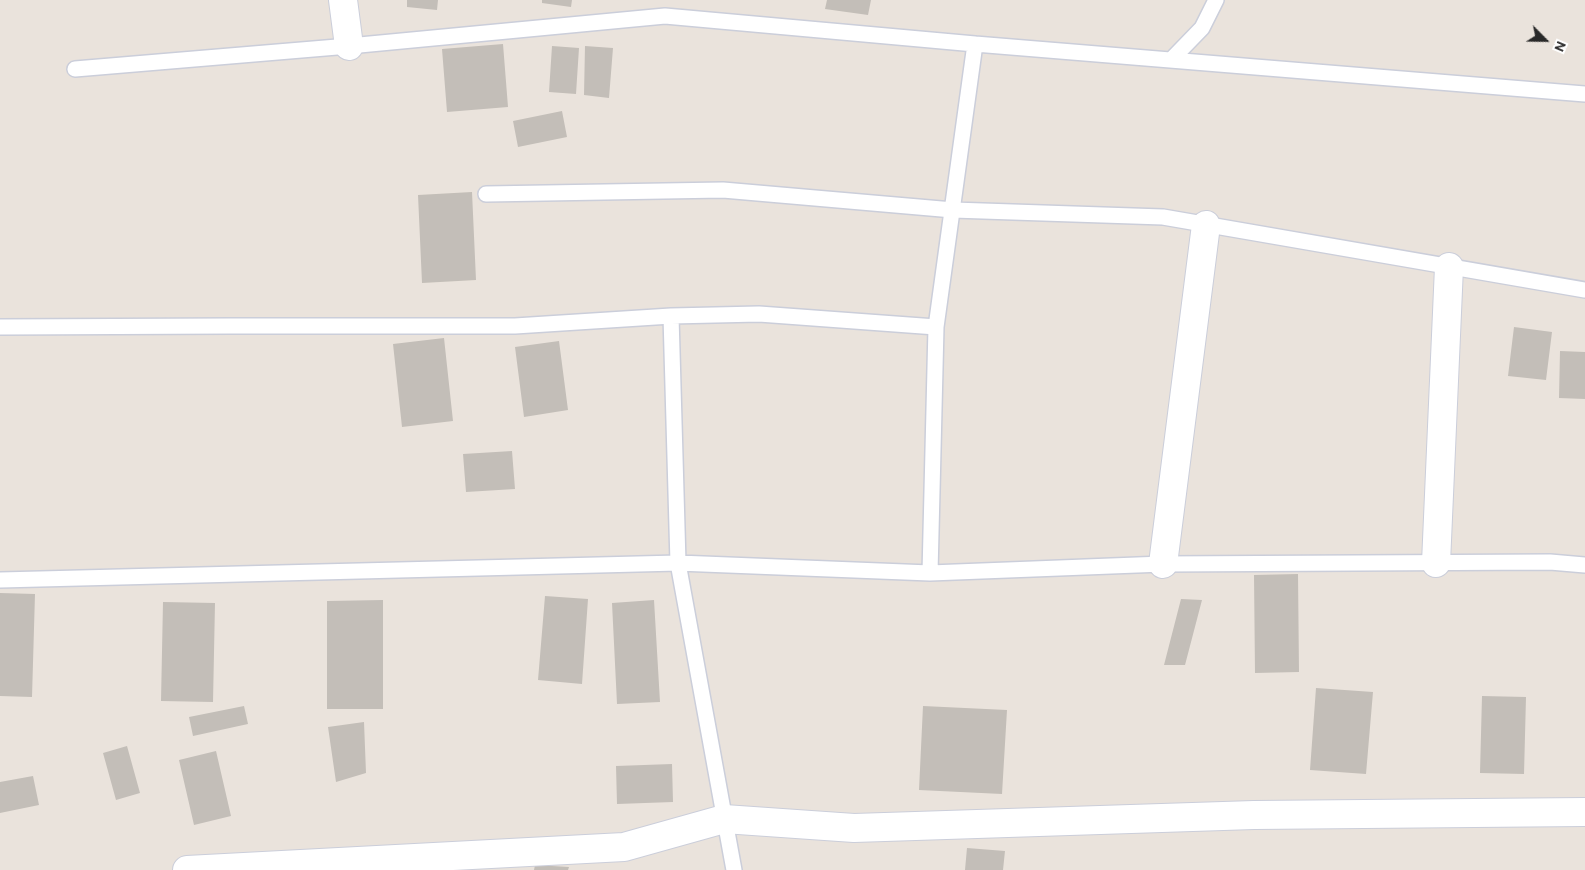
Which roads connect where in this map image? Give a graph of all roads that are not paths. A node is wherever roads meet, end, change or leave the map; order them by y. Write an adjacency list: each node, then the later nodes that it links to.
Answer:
1 (343, 0): 4 (street)
2 (1216, 0): 5 (lane)
3 (975, 44): 4 (lane); 5 (lane); 9 (lane)
4 (349, 46): 6 (lane)
5 (1172, 60): 7 (lane)
6 (75, 68)
7 (1585, 94)
8 (486, 194): 9 (lane)
9 (953, 210): 10 (lane); 14 (lane)
10 (1206, 225): 11 (lane); 18 (street)
11 (1449, 267): 12 (lane); 17 (street)
12 (1585, 290)
13 (671, 316): 14 (lane); 15 (lane); 16 (lane)
14 (936, 327): 20 (lane)
15 (0, 328)
16 (678, 563): 20 (lane); 21 (lane); 23 (lane)
17 (1436, 563): 18 (lane); 19 (lane)
18 (1163, 564): 20 (lane)
19 (1585, 565)
20 (930, 573)
21 (0, 580)
22 (1585, 812): 23 (street)
23 (724, 819): 24 (street); 25 (lane)
24 (187, 870)
25 (734, 870)

